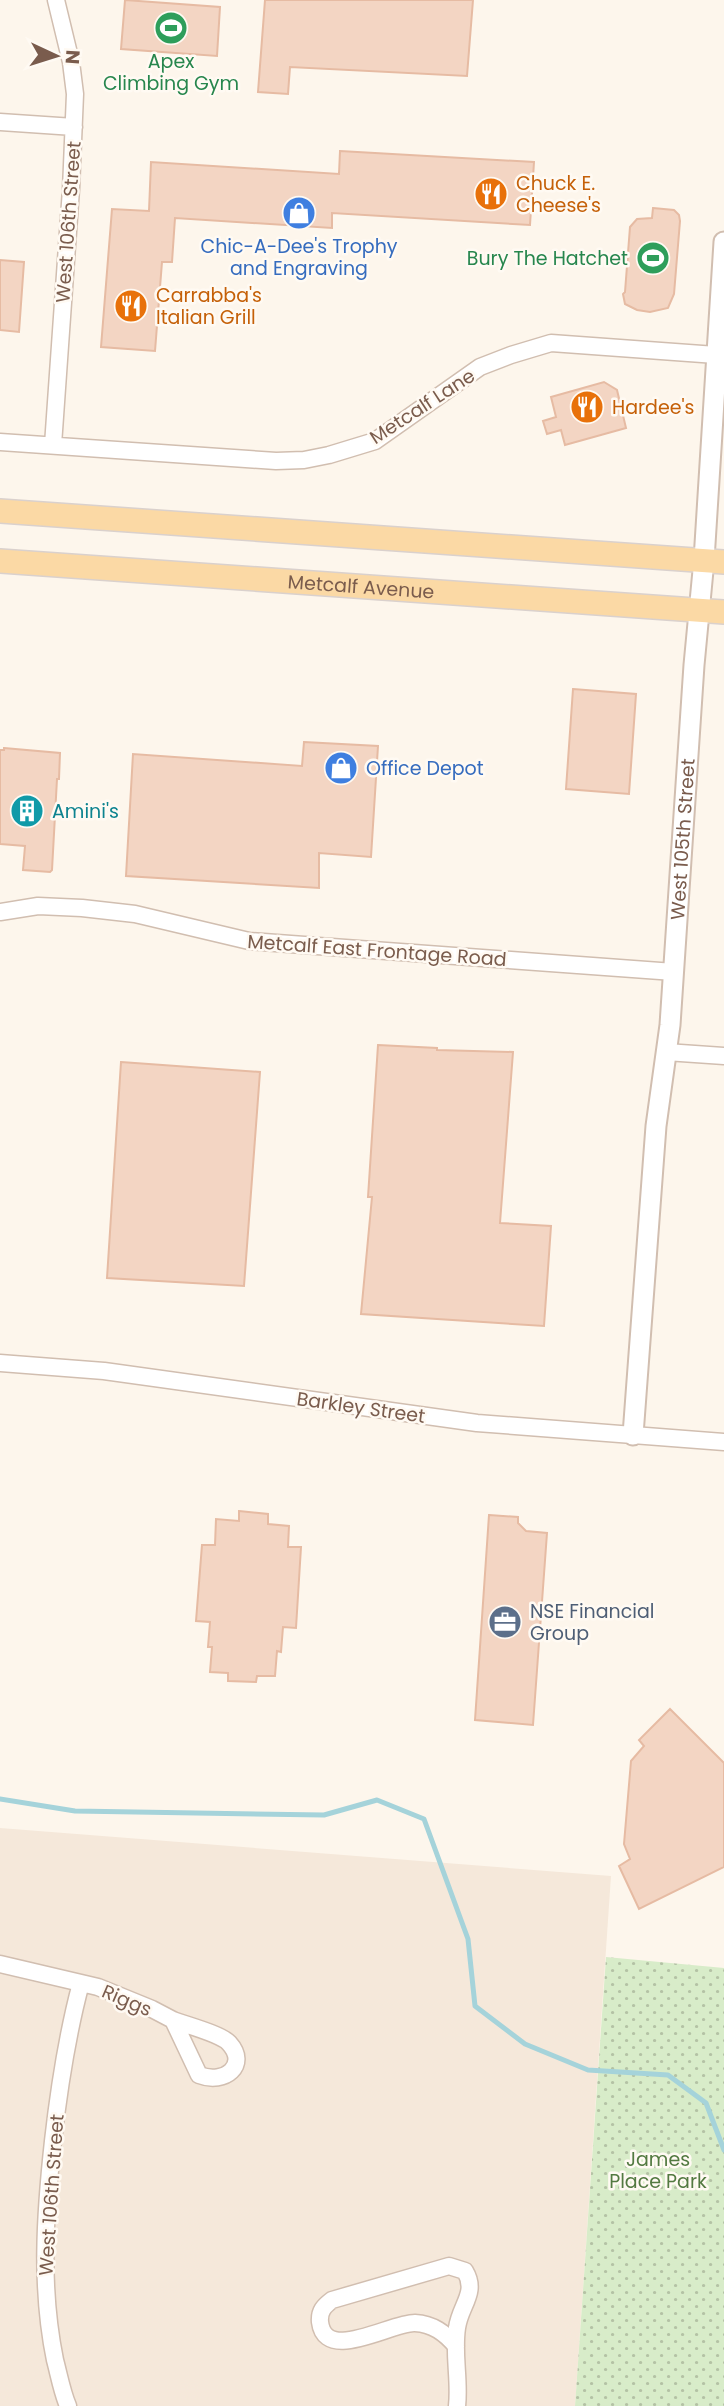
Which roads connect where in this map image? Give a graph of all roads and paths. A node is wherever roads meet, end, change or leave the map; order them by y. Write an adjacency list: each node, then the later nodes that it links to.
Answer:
1 (56, 0): 3 (street, West 106th Street)
2 (0, 122): 3 (street)
3 (74, 127): 7 (street, West 106th Street)
4 (724, 242): 5 (street, West 105th Street)
5 (716, 355): 7 (street, Metcalf Lane); 10 (street, West 105th Street)
6 (0, 442): 7 (street, Metcalf Lane)
7 (52, 445)
8 (0, 511): 10 (main road)
9 (0, 561): 11 (main road, Metcalf Avenue)
10 (714, 561): 11 (street, West 105th Street)
11 (699, 610): 12 (main road, Metcalf Avenue); 14 (street, West 105th Street)
12 (724, 612)
13 (0, 912): 14 (street, Metcalf East Frontage Road)
14 (674, 972): 15 (street, West 105th Street)
15 (666, 1052): 16 (street); 18 (street, West 105th Street)
16 (724, 1056)
17 (0, 1363): 18 (street, Barkley Street)
18 (634, 1435): 19 (street, Barkley Street)
19 (724, 1442)
20 (0, 1964): 21 (street, Riggs)
21 (81, 1983): 22 (street, Riggs); 24 (street, West 106th Street)
22 (173, 2020)
23 (456, 2346): 23 (street); 25 (street)
24 (68, 2406)
25 (457, 2406)

